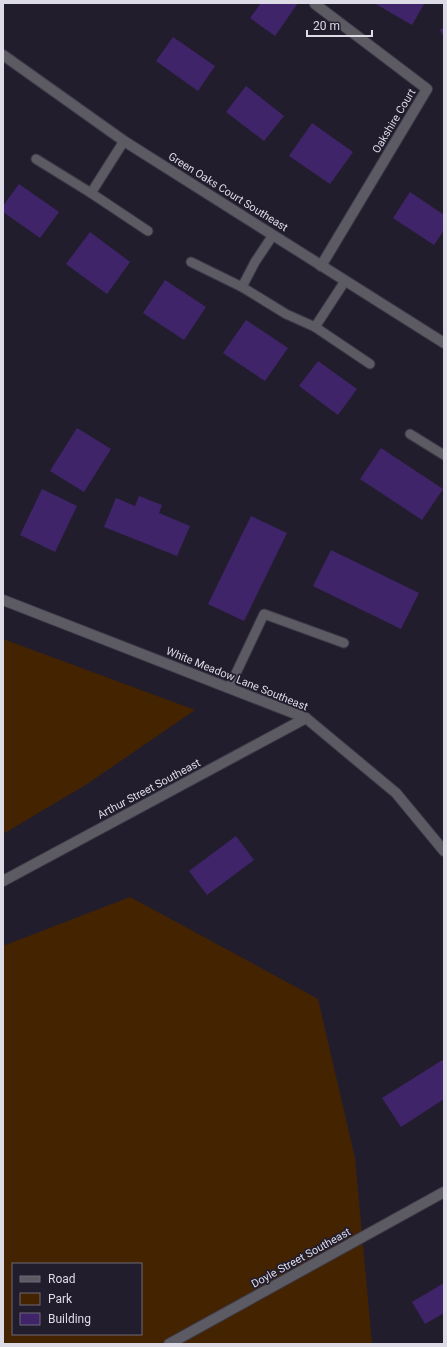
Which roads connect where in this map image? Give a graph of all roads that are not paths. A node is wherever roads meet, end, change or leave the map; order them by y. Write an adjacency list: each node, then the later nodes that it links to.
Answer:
1 (315, 4): 9 (street, Oakshire Court)
2 (3, 55): 3 (street, Green Oaks Court Southeast)
3 (124, 141): 5 (lane); 7 (street, Green Oaks Court Southeast)
4 (36, 159): 5 (lane)
5 (91, 193): 6 (lane)
6 (148, 231)
7 (273, 235): 9 (street, Green Oaks Court Southeast); 11 (lane)
8 (191, 262): 11 (lane)
9 (321, 266): 10 (street, Green Oaks Court Southeast)
10 (345, 281): 12 (lane); 13 (street, Green Oaks Court Southeast)
11 (242, 287): 12 (lane)
12 (315, 327): 14 (lane)
13 (444, 343)
14 (370, 364)
15 (410, 434): 16 (lane)
16 (444, 455)
17 (3, 600): 19 (street, White Meadow Lane Southeast)
18 (344, 643): 19 (lane)
19 (229, 688): 20 (street, White Meadow Lane Southeast)
20 (306, 718): 21 (street, White Meadow Lane Southeast); 22 (street, Arthur Street Southeast)
21 (444, 851)
22 (3, 881)
23 (444, 1192): 24 (street, Doyle Street Southeast)
24 (169, 1344)

